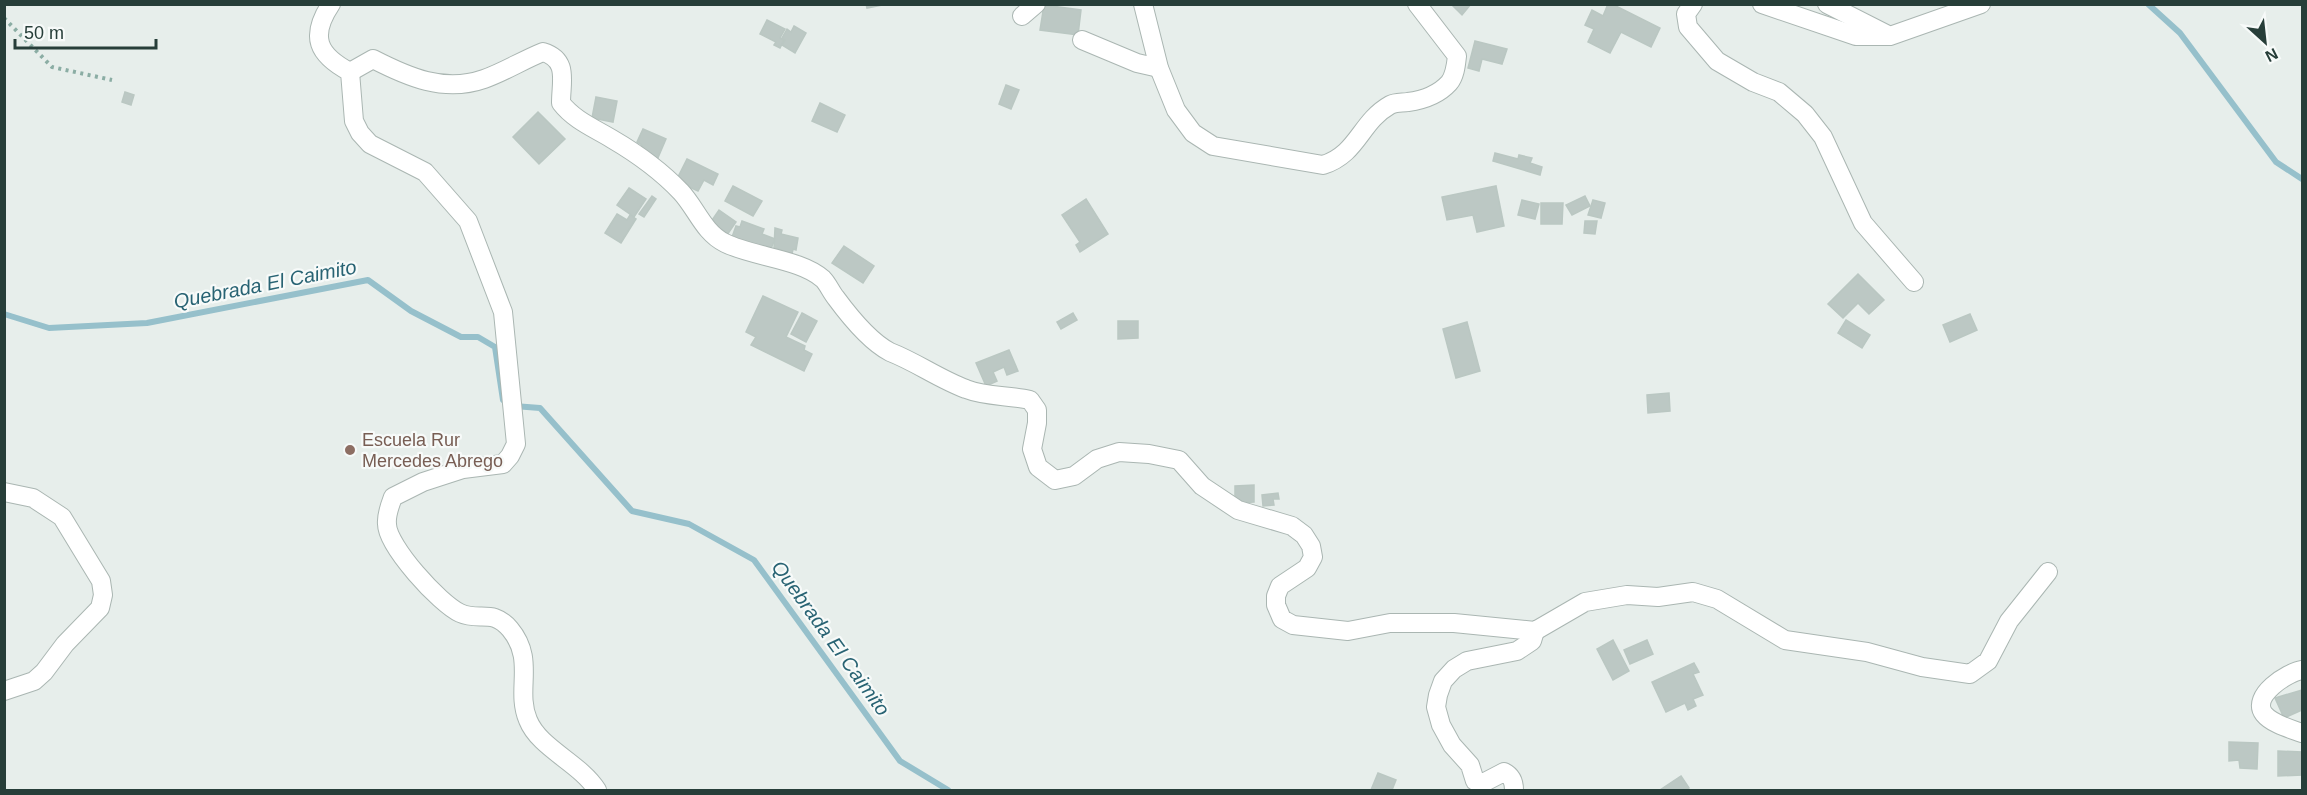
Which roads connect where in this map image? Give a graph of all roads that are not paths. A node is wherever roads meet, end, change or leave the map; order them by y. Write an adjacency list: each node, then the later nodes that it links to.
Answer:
1 (332, 4): 11 (street)
2 (1143, 4): 10 (street)
3 (1417, 4): 10 (street)
4 (1693, 4): 12 (street)
5 (1762, 4): 8 (street)
6 (1827, 4): 8 (street)
7 (1981, 4): 8 (street)
8 (1890, 36)
9 (1082, 40): 10 (street)
10 (1159, 68)
11 (350, 72): 15 (street); 19 (street)
12 (1914, 282)
13 (4, 492): 17 (street)
14 (2048, 572): 15 (street)
15 (1535, 632): 20 (street)
16 (2302, 670): 18 (street)
17 (4, 691)
18 (2302, 733)
19 (597, 790)
20 (1514, 790)

